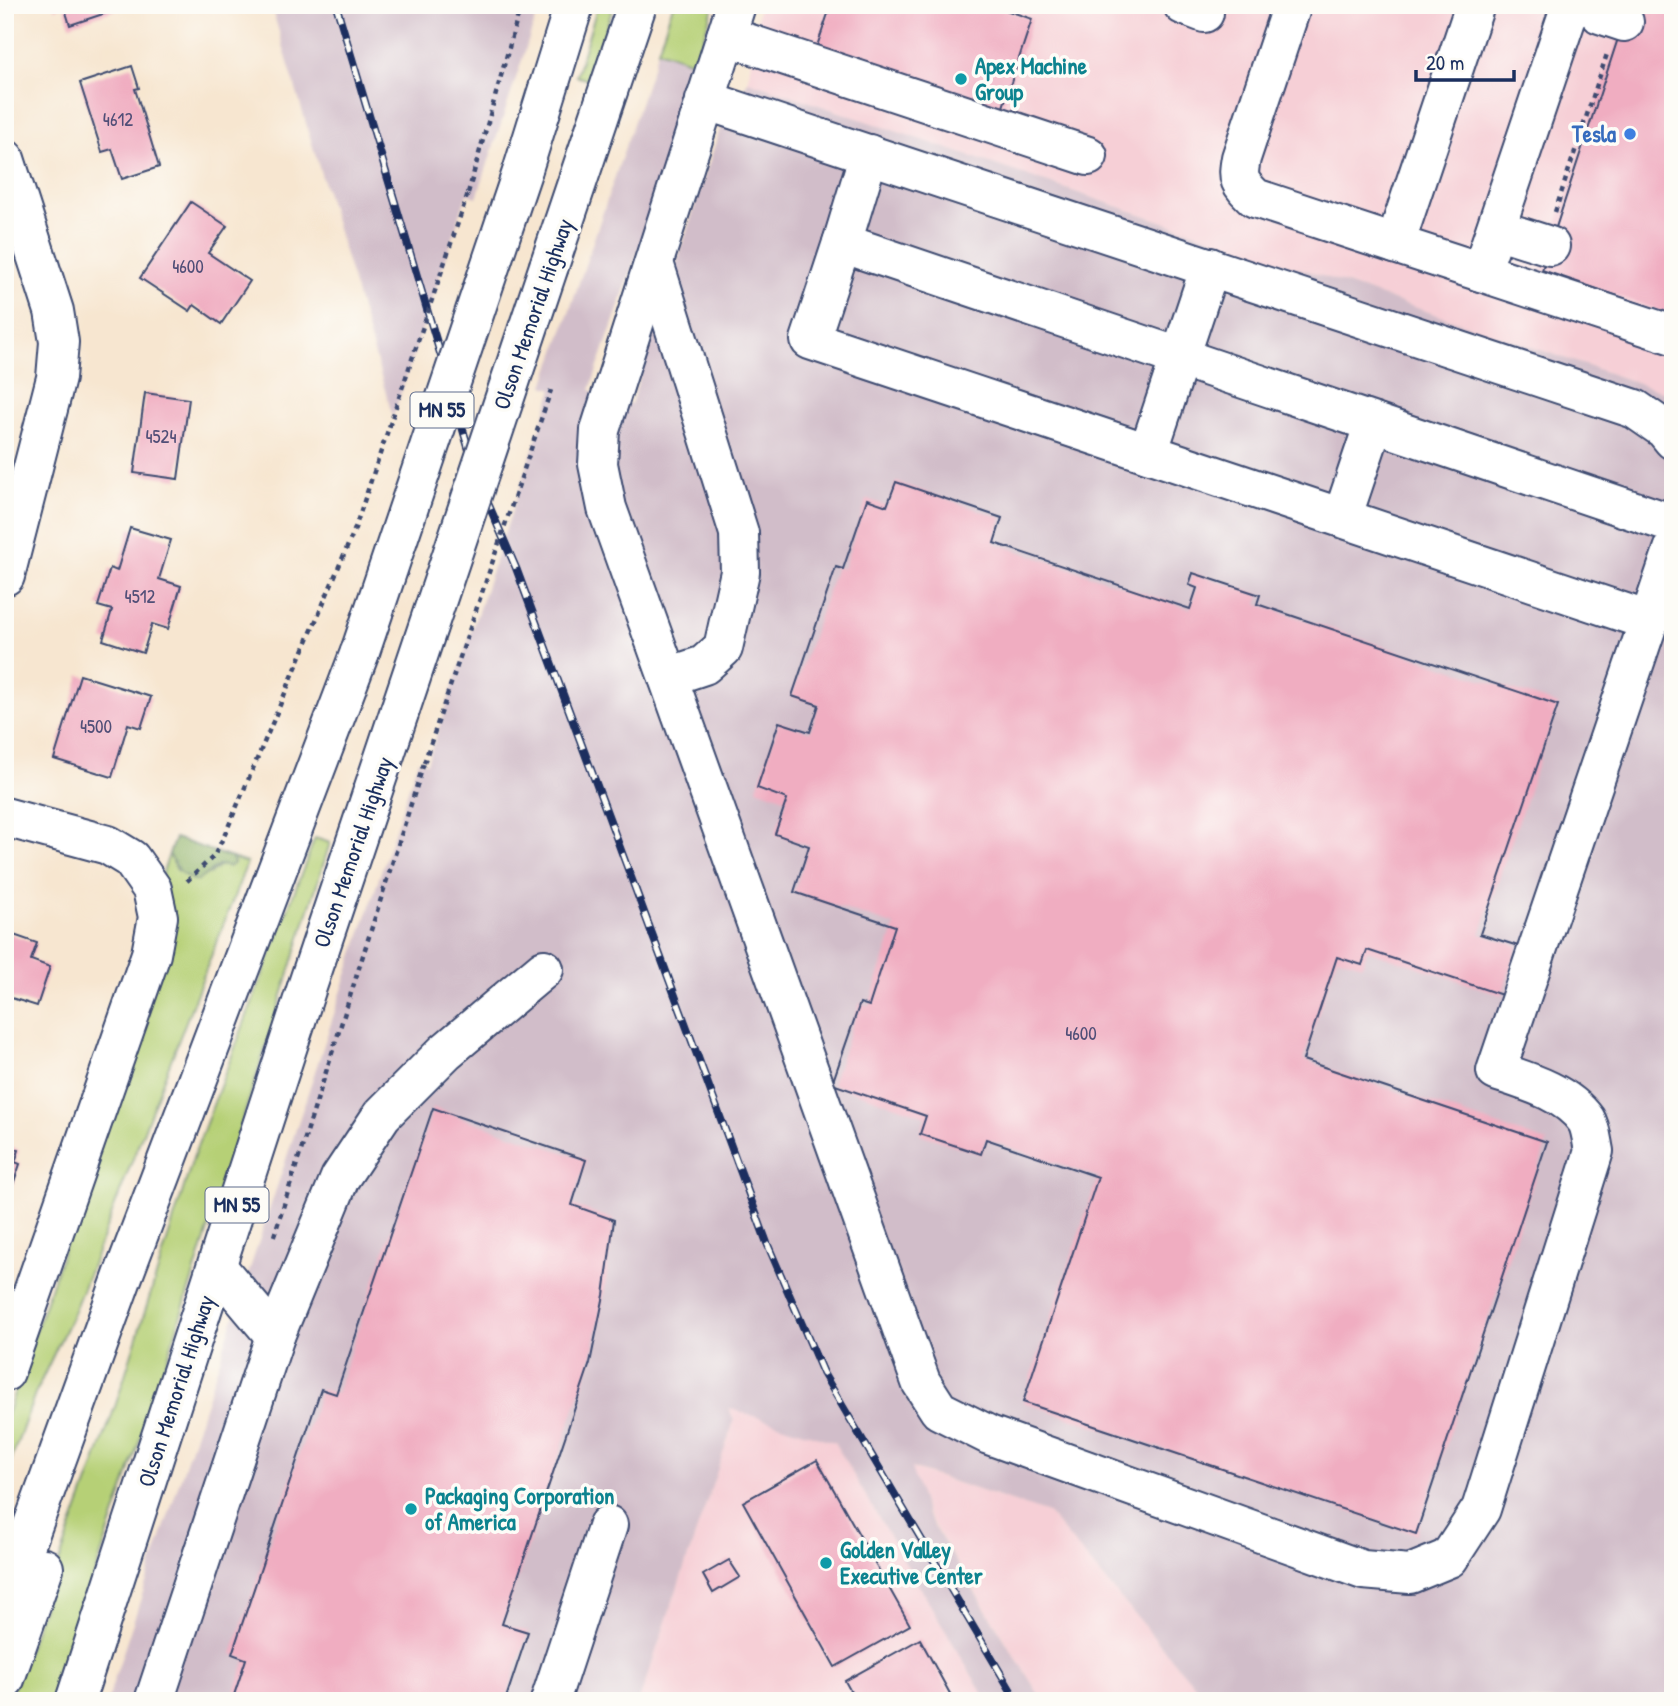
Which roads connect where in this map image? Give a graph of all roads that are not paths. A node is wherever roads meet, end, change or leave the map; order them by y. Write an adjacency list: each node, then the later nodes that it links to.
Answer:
1 (574, 5): 32 (main road, MN 55, bridge)
2 (637, 5): 31 (main road, Olson Memorial Highway / MN 55, bridge)
3 (1292, 5): 14 (main road)
4 (1475, 5): 14 (main road)
5 (1571, 5): 11 (main road)
6 (731, 20): 7 (main road); 9 (main road)
7 (705, 100): 8 (main road); 15 (main road)
8 (869, 154): 13 (main road); 16 (main road)
9 (1088, 156)
10 (5, 159): 26 (main road)
11 (1496, 229): 12 (main road); 17 (main road)
12 (1551, 232)
13 (842, 243): 19 (main road); 22 (main road)
14 (1395, 244): 17 (main road)
15 (654, 262): 28 (main road); 28 (main road)
16 (1210, 267): 19 (main road); 21 (main road)
17 (1481, 272): 18 (main road)
18 (1673, 335)
19 (1180, 357): 20 (main road); 22 (main road)
20 (1374, 423): 23 (main road); 24 (main road)
21 (1673, 440)
22 (1148, 453): 23 (main road)
23 (1342, 518): 27 (main road)
24 (1673, 524)
25 (1673, 550): 27 (main road)
26 (5, 576)
27 (1649, 621): 28 (main road)
28 (668, 677)
29 (5, 817): 34 (main road)
30 (544, 969): 33 (main road)
31 (217, 1267): 33 (main road); 38 (main road, Olson Memorial Highway / MN 55)
32 (123, 1276): 36 (main road, MN 55); 37 (main road)
33 (275, 1336): 39 (main road)
34 (5, 1372)
35 (608, 1525): 40 (main road)
36 (5, 1602)
37 (5, 1679)
38 (75, 1701)
39 (154, 1701)
40 (551, 1701)

